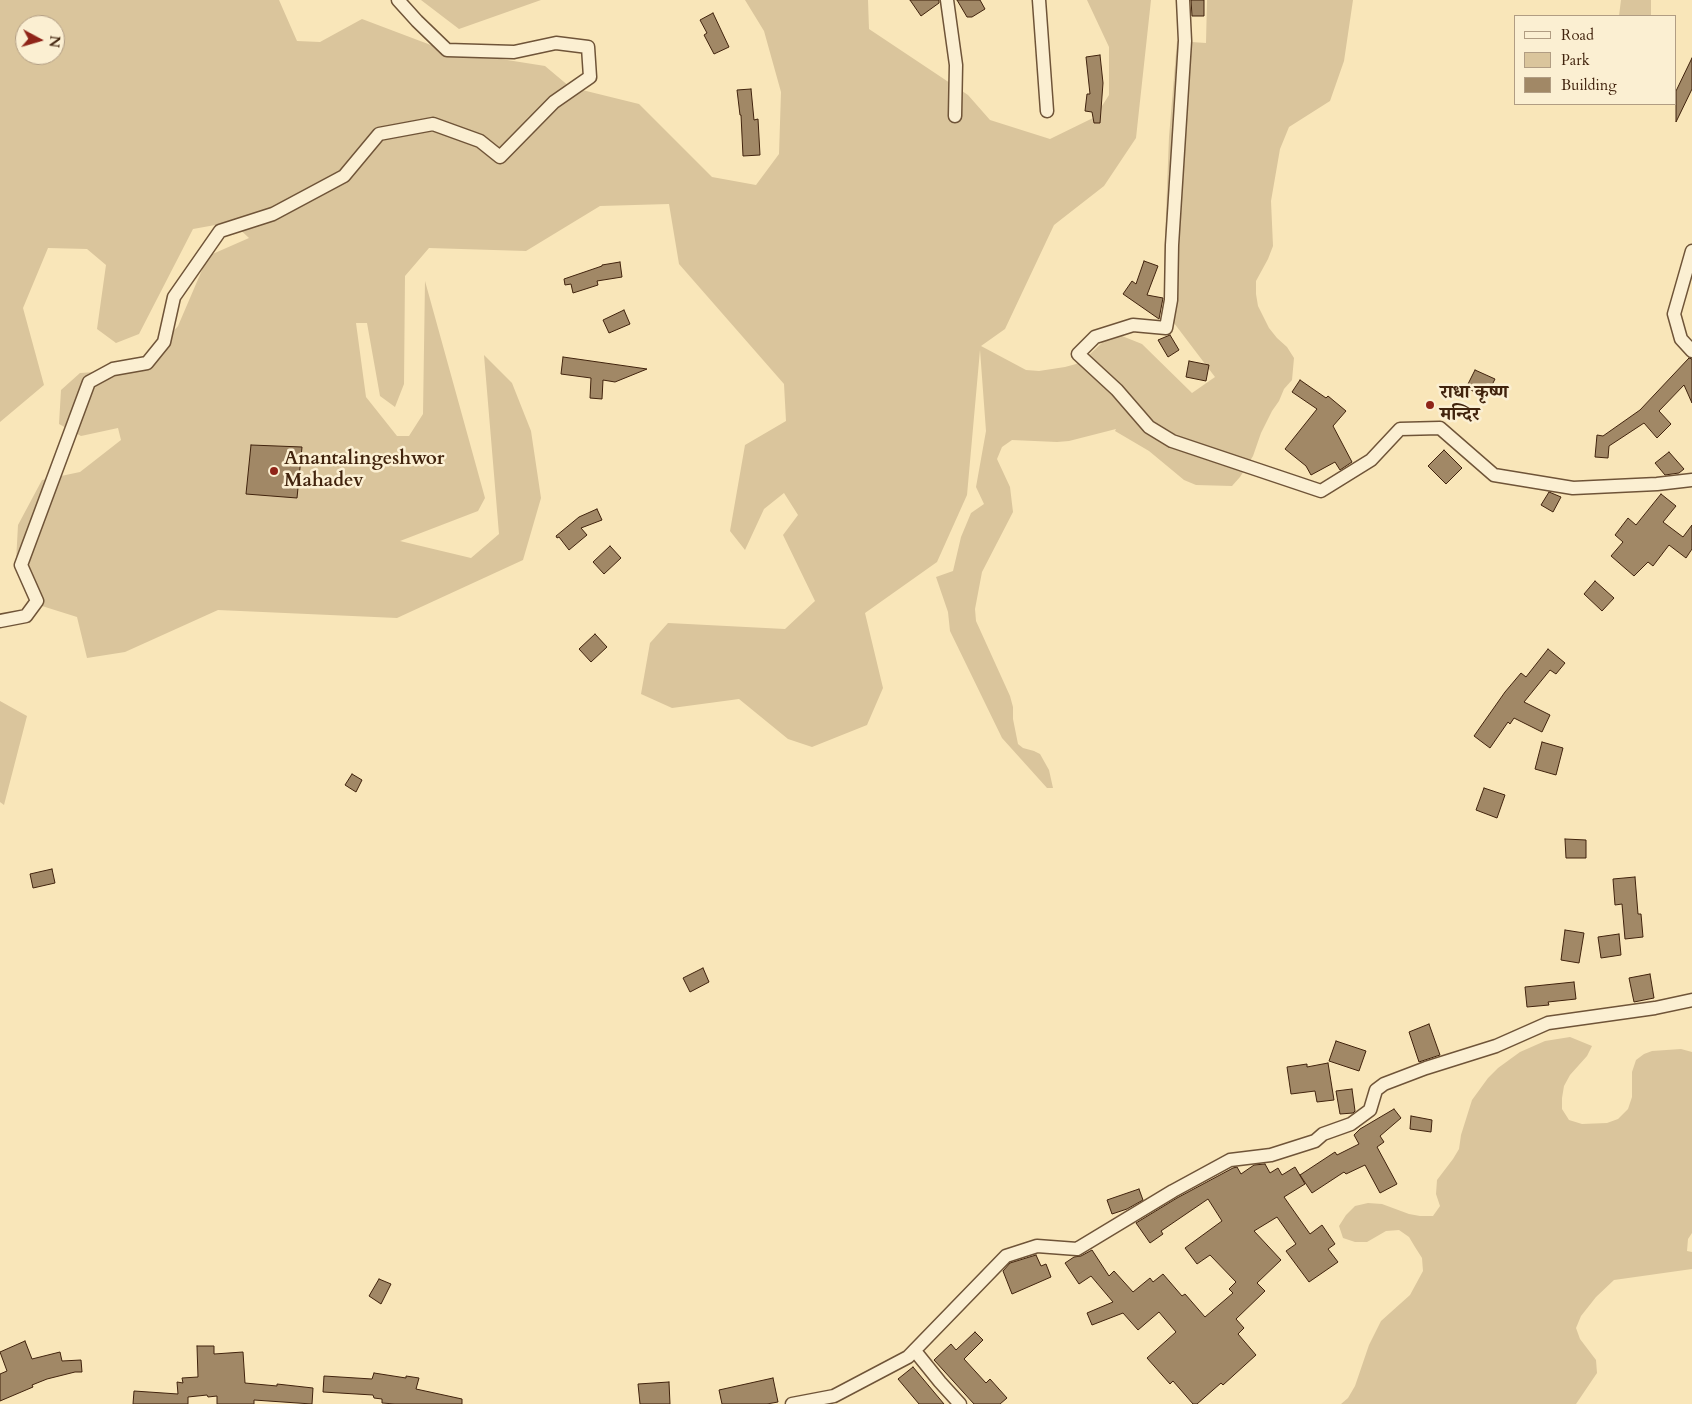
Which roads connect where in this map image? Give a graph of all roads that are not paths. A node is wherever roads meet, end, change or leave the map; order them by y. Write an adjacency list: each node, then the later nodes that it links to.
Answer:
1 (398, 0): 10 (street)
2 (947, 0): 6 (street)
3 (1039, 0): 5 (street)
4 (1183, 0): 9 (street)
5 (1047, 111)
6 (955, 116)
7 (1692, 252): 8 (street)
8 (1692, 351)
9 (1692, 480)
10 (0, 621)
11 (1692, 1000): 12 (street)
12 (915, 1350): 13 (street); 14 (street)
13 (792, 1404)
14 (960, 1404)

